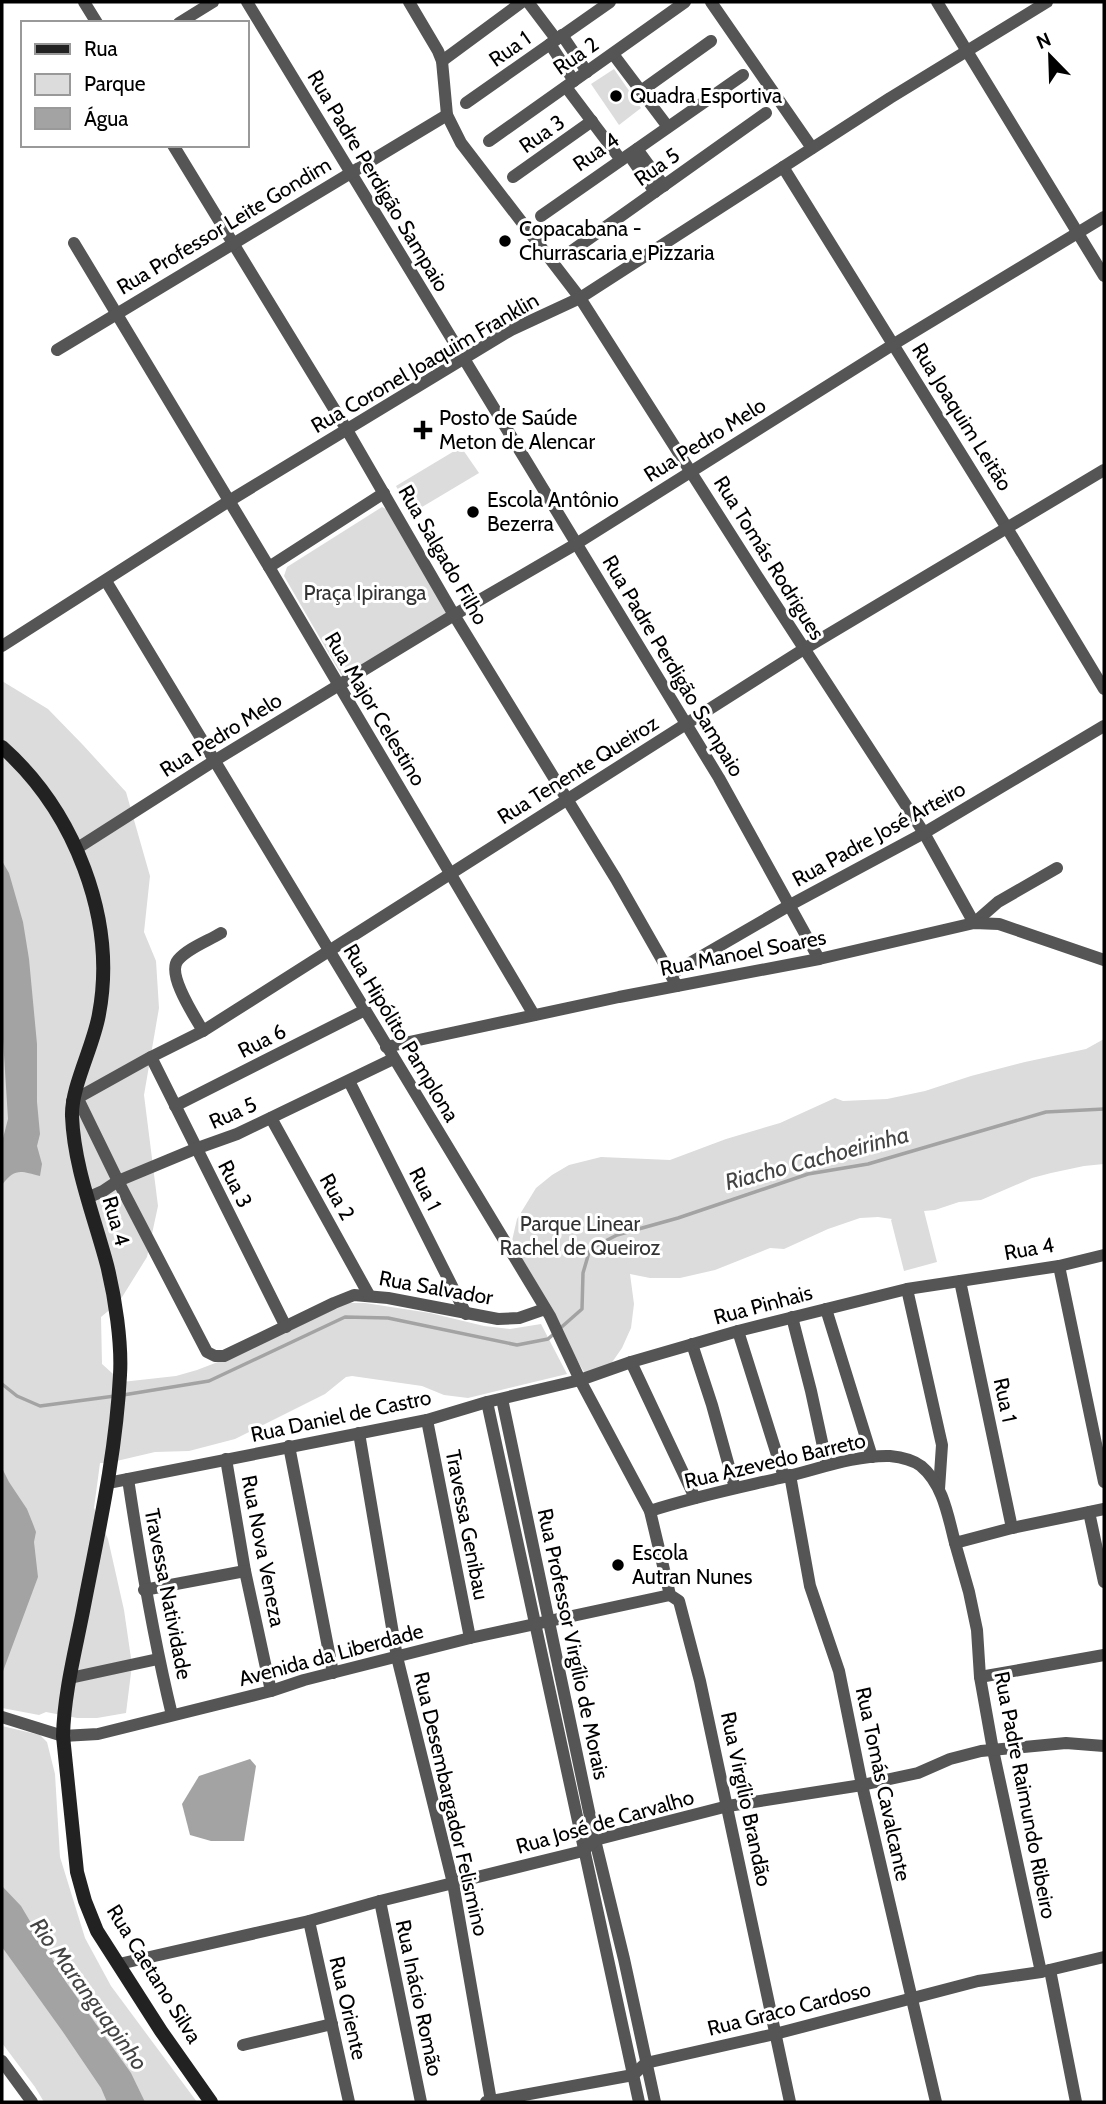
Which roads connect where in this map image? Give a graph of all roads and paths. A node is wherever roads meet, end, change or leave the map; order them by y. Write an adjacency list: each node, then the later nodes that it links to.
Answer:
1 (84, 2): 12 (street)
2 (213, 2): 13 (street)
3 (247, 2): 33 (street, Rua Padre Perdigão Sampaio)
4 (409, 2): 18 (street, Rua Tomás Rodrigues)
5 (522, 2): 18 (street)
6 (528, 2): 14 (street)
7 (610, 2): 14 (street, Rua 1)
8 (685, 2): 17 (street, Rua 2)
9 (711, 2): 30 (street)
10 (937, 2): 16 (street)
11 (1047, 2): 16 (street, Rua Coronel Joaquim Franklin)
12 (96, 21)
13 (182, 21)
14 (556, 40): 19 (street); 21 (street); 23 (street, Rua 1)
15 (710, 41): 22 (street)
16 (967, 51): 30 (street, Rua Coronel Joaquim Franklin); 38 (street)
17 (613, 54): 19 (street, Rua 2); 22 (street)
18 (442, 61): 25 (street, Rua Tomás Rodrigues)
19 (587, 72): 21 (street, Rua 2)
20 (743, 75): 27 (street, Rua 4)
21 (570, 84): 26 (street); 28 (street, Rua 2)
22 (641, 91): 27 (street)
23 (466, 103)
24 (766, 114): 35 (street, Rua 5)
25 (447, 115): 33 (street, Rua Professor Leite Gondim); 43 (street, Rua Tomás Rodrigues)
26 (593, 121): 31 (street); 34 (street, Rua 3)
27 (668, 127): 31 (street, Rua 4)
28 (489, 141)
29 (174, 147): 40 (street, Rua Salgado Filho)
30 (812, 148): 32 (street, Rua Coronel Joaquim Franklin)
31 (629, 154): 35 (street); 36 (street, Rua 4)
32 (783, 167): 43 (street, Rua Coronel Joaquim Franklin); 45 (street, Rua Joaquim Leitão)
33 (350, 173): 40 (street, Rua Professor Leite Gondim); 47 (street, Rua Padre Perdigão Sampaio)
34 (513, 177)
35 (660, 189): 41 (street, Rua 5)
36 (541, 216)
37 (1104, 217): 38 (street, Rua Pedro Melo)
38 (1078, 233): 42 (street); 45 (street, Rua Pedro Melo)
39 (74, 243): 44 (street, Rua Major Celestino)
40 (234, 243): 44 (street, Rua Professor Leite Gondim); 48 (street, Rua Salgado Filho)
41 (569, 253)
42 (1104, 276)
43 (580, 298): 47 (street, Rua Coronel Joaquim Franklin); 50 (street, Rua Tomás Rodrigues)
44 (116, 314): 46 (street, Rua Professor Leite Gondim); 52 (street, Rua Major Celestino)
45 (894, 344): 50 (street, Rua Pedro Melo); 53 (street, Rua Joaquim Leitão)
46 (57, 349)
47 (464, 360): 48 (street, Rua Coronel Joaquim Franklin); 54 (street, Rua Padre Perdigão Sampaio)
48 (347, 430): 51 (street, Rua Salgado Filho); 52 (street, Rua Coronel Joaquim Franklin)
49 (1104, 470): 53 (street, Rua Tenente Queiroz)
50 (692, 471): 54 (street, Rua Pedro Melo); 59 (street, Rua Tomás Rodrigues)
51 (384, 493): 55 (street); 57 (street, Rua Salgado Filho)
52 (229, 501): 55 (street, Rua Major Celestino); 56 (street, Rua Coronel Joaquim Franklin)
53 (1007, 527): 59 (street, Rua Tenente Queiroz); 61 (street, Rua Joaquim Leitão)
54 (576, 544): 57 (street, Rua Pedro Melo); 62 (street, Rua Padre Perdigão Sampaio)
55 (269, 567): 60 (street, Rua Major Celestino)
56 (106, 581): 58 (street, Rua Coronel Joaquim Franklin); 65 (street, Rua Hipólito Pamplona)
57 (454, 615): 60 (street, Rua Pedro Melo); 66 (street, Rua Salgado Filho)
58 (2, 646)
59 (804, 649): 62 (street, Rua Tenente Queiroz); 67 (street, Rua Tomás Rodrigues)
60 (339, 685): 65 (street, Rua Pedro Melo); 70 (street, Rua Major Celestino)
61 (1104, 689)
62 (687, 724): 66 (street, Rua Tenente Queiroz); 71 (street, Rua Padre Perdigão Sampaio)
63 (1104, 726): 67 (street, Rua Padre José Arteiro)
64 (2, 747): 68 (main road, Rua 4)
65 (214, 761): 68 (street, Rua Pedro Melo); 74 (street, Rua Hipólito Pamplona)
66 (568, 799): 70 (street, Rua Tenente Queiroz); 77 (street, Rua Salgado Filho)
67 (924, 833): 71 (street, Rua Padre José Arteiro); 72 (street, Rua Tomás Rodrigues)
68 (76, 849): 86 (main road, Rua 4)
69 (1057, 868): 72 (street)
70 (451, 874): 74 (street, Rua Tenente Queiroz); 80 (street, Rua Major Celestino)
71 (790, 905): 75 (street, Rua Padre Perdigão Sampaio); 77 (street, Rua Padre José Arteiro)
72 (974, 923): 75 (street, Rua Manoel Soares); 76 (street, Rua Manoel Soares)
73 (221, 933): 81 (street)
74 (330, 950): 79 (street, Rua Hipólito Pamplona); 81 (street, Rua Tenente Queiroz)
75 (819, 959): 78 (street, Rua Manoel Soares)
76 (1104, 960)
77 (671, 974): 78 (street, Rua Salgado Filho)
78 (677, 986): 80 (street, Rua Manoel Soares)
79 (365, 1010): 82 (street, Rua Hipólito Pamplona); 87 (street, Rua 6)
80 (534, 1015): 82 (street, Rua Manoel Soares)
81 (203, 1031): 83 (street, Rua Tenente Queiroz)
82 (386, 1047): 84 (street, Rua Hipólito Pamplona)
83 (151, 1057): 86 (street, Rua Tenente Queiroz); 87 (street, Rua 3)
84 (393, 1059): 85 (street, Rua 5); 98 (street, Rua Hipólito Pamplona)
85 (349, 1081): 88 (street, Rua 5); 99 (street, Rua 1)
86 (75, 1099): 90 (street, Rua 4); 91 (main road, Rua 4)
87 (175, 1106): 89 (street, Rua 3)
88 (271, 1118): 89 (street, Rua 5); 96 (street, Rua 2)
89 (195, 1149): 90 (street, Rua 5); 101 (street, Rua 3)
90 (118, 1181): 91 (street, Rua 5); 104 (street, Rua 4)
91 (87, 1198): 118 (main road, Rua 4)
92 (1104, 1255): 93 (street, Rua 4)
93 (1059, 1266): 94 (street, Rua 4); 117 (street)
94 (960, 1281): 95 (street, Rua Pinhais); 125 (street, Rua 1)
95 (907, 1289): 97 (street, Rua Pinhais); 120 (street)
96 (369, 1295): 99 (street, Rua Salvador); 101 (street, Rua Salvador)
97 (826, 1309): 100 (street, Rua Pinhais); 112 (street)
98 (547, 1313): 99 (street, Rua Salvador); 106 (street, Rua Hipólito Pamplona)
99 (466, 1314)
100 (792, 1317): 102 (street, Rua Pinhais); 114 (street)
101 (286, 1327): 104 (street, Rua Salvador)
102 (738, 1331): 103 (street, Rua Pinhais); 115 (street, Rua Tomás Cavalcante)
103 (692, 1344): 105 (street, Rua Pinhais); 119 (street)
104 (207, 1352)
105 (631, 1362): 106 (street, Rua Pinhais); 121 (street)
106 (580, 1380): 107 (street, Rua Daniel de Castro); 123 (street, Rua Hipólito Pamplona)
107 (502, 1399): 108 (street, Rua Daniel de Castro); 131 (street, Rua Professor Virgílio de Morais)
108 (487, 1402): 109 (street, Rua Daniel de Castro); 132 (street, Rua Professor Virgílio de Morais)
109 (426, 1420): 110 (street, Rua Daniel de Castro); 133 (street, Travessa Genibau)
110 (359, 1433): 111 (street, Rua Daniel de Castro); 135 (street, Rua Desembargador Felismino)
111 (289, 1446): 113 (street, Rua Daniel de Castro); 137 (street)
112 (872, 1457): 114 (street, Rua Azevedo Barreto); 120 (street, Rua Azevedo Barreto)
113 (226, 1459): 116 (street, Rua Daniel de Castro); 127 (street, Rua Nova Veneza)
114 (827, 1465): 115 (street, Rua Azevedo Barreto)
115 (787, 1476): 119 (street, Rua Azevedo Barreto); 148 (street, Rua Tomás Cavalcante)
116 (128, 1479): 118 (street, Rua Daniel de Castro); 129 (street, Travessa Natividade)
117 (1104, 1482)
118 (108, 1483): 139 (main road, Rua 4)
119 (735, 1488): 121 (street, Rua Azevedo Barreto)
120 (940, 1489): 126 (street, Rua Azevedo Barreto)
121 (695, 1498): 123 (street, Rua Azevedo Barreto)
122 (1104, 1509): 124 (street)
123 (650, 1511): 130 (street, Rua Virgílio Brandão)
124 (1089, 1512): 125 (street); 128 (street)
125 (1013, 1528): 126 (street)
126 (955, 1543): 138 (street, Rua Padre Raimundo Ribeiro)
127 (245, 1571): 129 (street); 140 (street, Rua Nova Veneza)
128 (1104, 1582)
129 (144, 1590): 136 (street, Travessa Natividade)
130 (670, 1595): 131 (street, Avenida da Liberdade); 149 (street, Rua Virgílio Brandão)
131 (549, 1622): 132 (street, Avenida da Liberdade); 143 (street, Rua Professor Virgílio de Morais)
132 (534, 1623): 133 (street, Avenida da Liberdade); 144 (street, Rua Professor Virgílio de Morais)
133 (470, 1638): 135 (street, Avenida da Liberdade)
134 (1104, 1655): 138 (street)
135 (397, 1657): 137 (street, Avenida da Liberdade); 152 (street, Rua Desembargador Felismino)
136 (158, 1660): 139 (street); 141 (street, Travessa Natividade)
137 (333, 1673): 140 (street, Avenida da Liberdade)
138 (980, 1677): 147 (street, Rua Padre Raimundo Ribeiro)
139 (69, 1678): 145 (main road, Rua 4)
140 (271, 1691): 141 (street, Avenida da Liberdade)
141 (172, 1715): 145 (street, Avenida da Liberdade)
142 (6, 1718): 145 (street, Avenida da Liberdade)
143 (570, 1722): 144 (street); 150 (street, Rua Professor Virgílio de Morais)
144 (556, 1724): 151 (street, Rua Professor Virgílio de Morais)
145 (63, 1736): 158 (main road, Rua Caetano Silva)
146 (1104, 1746): 147 (street, Rua José de Carvalho)
147 (993, 1750): 148 (street, Rua José de Carvalho); 159 (street, Rua Padre Raimundo Ribeiro)
148 (862, 1785): 149 (street, Rua José de Carvalho); 160 (street, Rua Tomás Cavalcante)
149 (728, 1806): 150 (street, Rua José de Carvalho); 162 (street, Rua Virgílio Brandão)
150 (595, 1840): 151 (street, Rua José de Carvalho); 156 (street, Rua Professor Virgílio de Morais)
151 (583, 1851): 152 (street, Rua José de Carvalho); 157 (street, Rua Professor Virgílio de Morais)
152 (453, 1883): 153 (street, Rua José de Carvalho); 171 (street, Rua Desembargador Felismino)
153 (380, 1901): 154 (street, Rua José de Carvalho); 170 (street, Rua Inácio Romão)
154 (309, 1921): 158 (street, Rua José de Carvalho); 161 (street, Rua Oriente)
155 (1104, 1957): 159 (street, Rua Graco Cardoso)
156 (624, 1959): 157 (street); 165 (street, Rua Professor Virgílio de Morais)
157 (610, 1962): 166 (street, Rua Professor Virgílio de Morais)
158 (119, 1964): 168 (main road, Rua Caetano Silva)
159 (1045, 1971): 160 (street, Rua Graco Cardoso); 176 (street, Rua Padre Raimundo Ribeiro)
160 (912, 1999): 162 (street, Rua Graco Cardoso); 175 (street, Rua Tomás Cavalcante)
161 (332, 2024): 163 (street); 169 (street, Rua Oriente)
162 (775, 2034): 165 (street, Rua Graco Cardoso); 174 (street, Rua Virgílio Brandão)
163 (243, 2045)
164 (2, 2061): 167 (street)
165 (646, 2063): 166 (street); 173 (street, Rua Professor Virgílio de Morais)
166 (633, 2075): 171 (street); 172 (street, Rua Professor Virgílio de Morais)
167 (32, 2102)
168 (211, 2102)
169 (349, 2102)
170 (421, 2102)
171 (489, 2102)
172 (639, 2102)
173 (655, 2102)
174 (790, 2102)
175 (936, 2102)
176 (1076, 2102)

